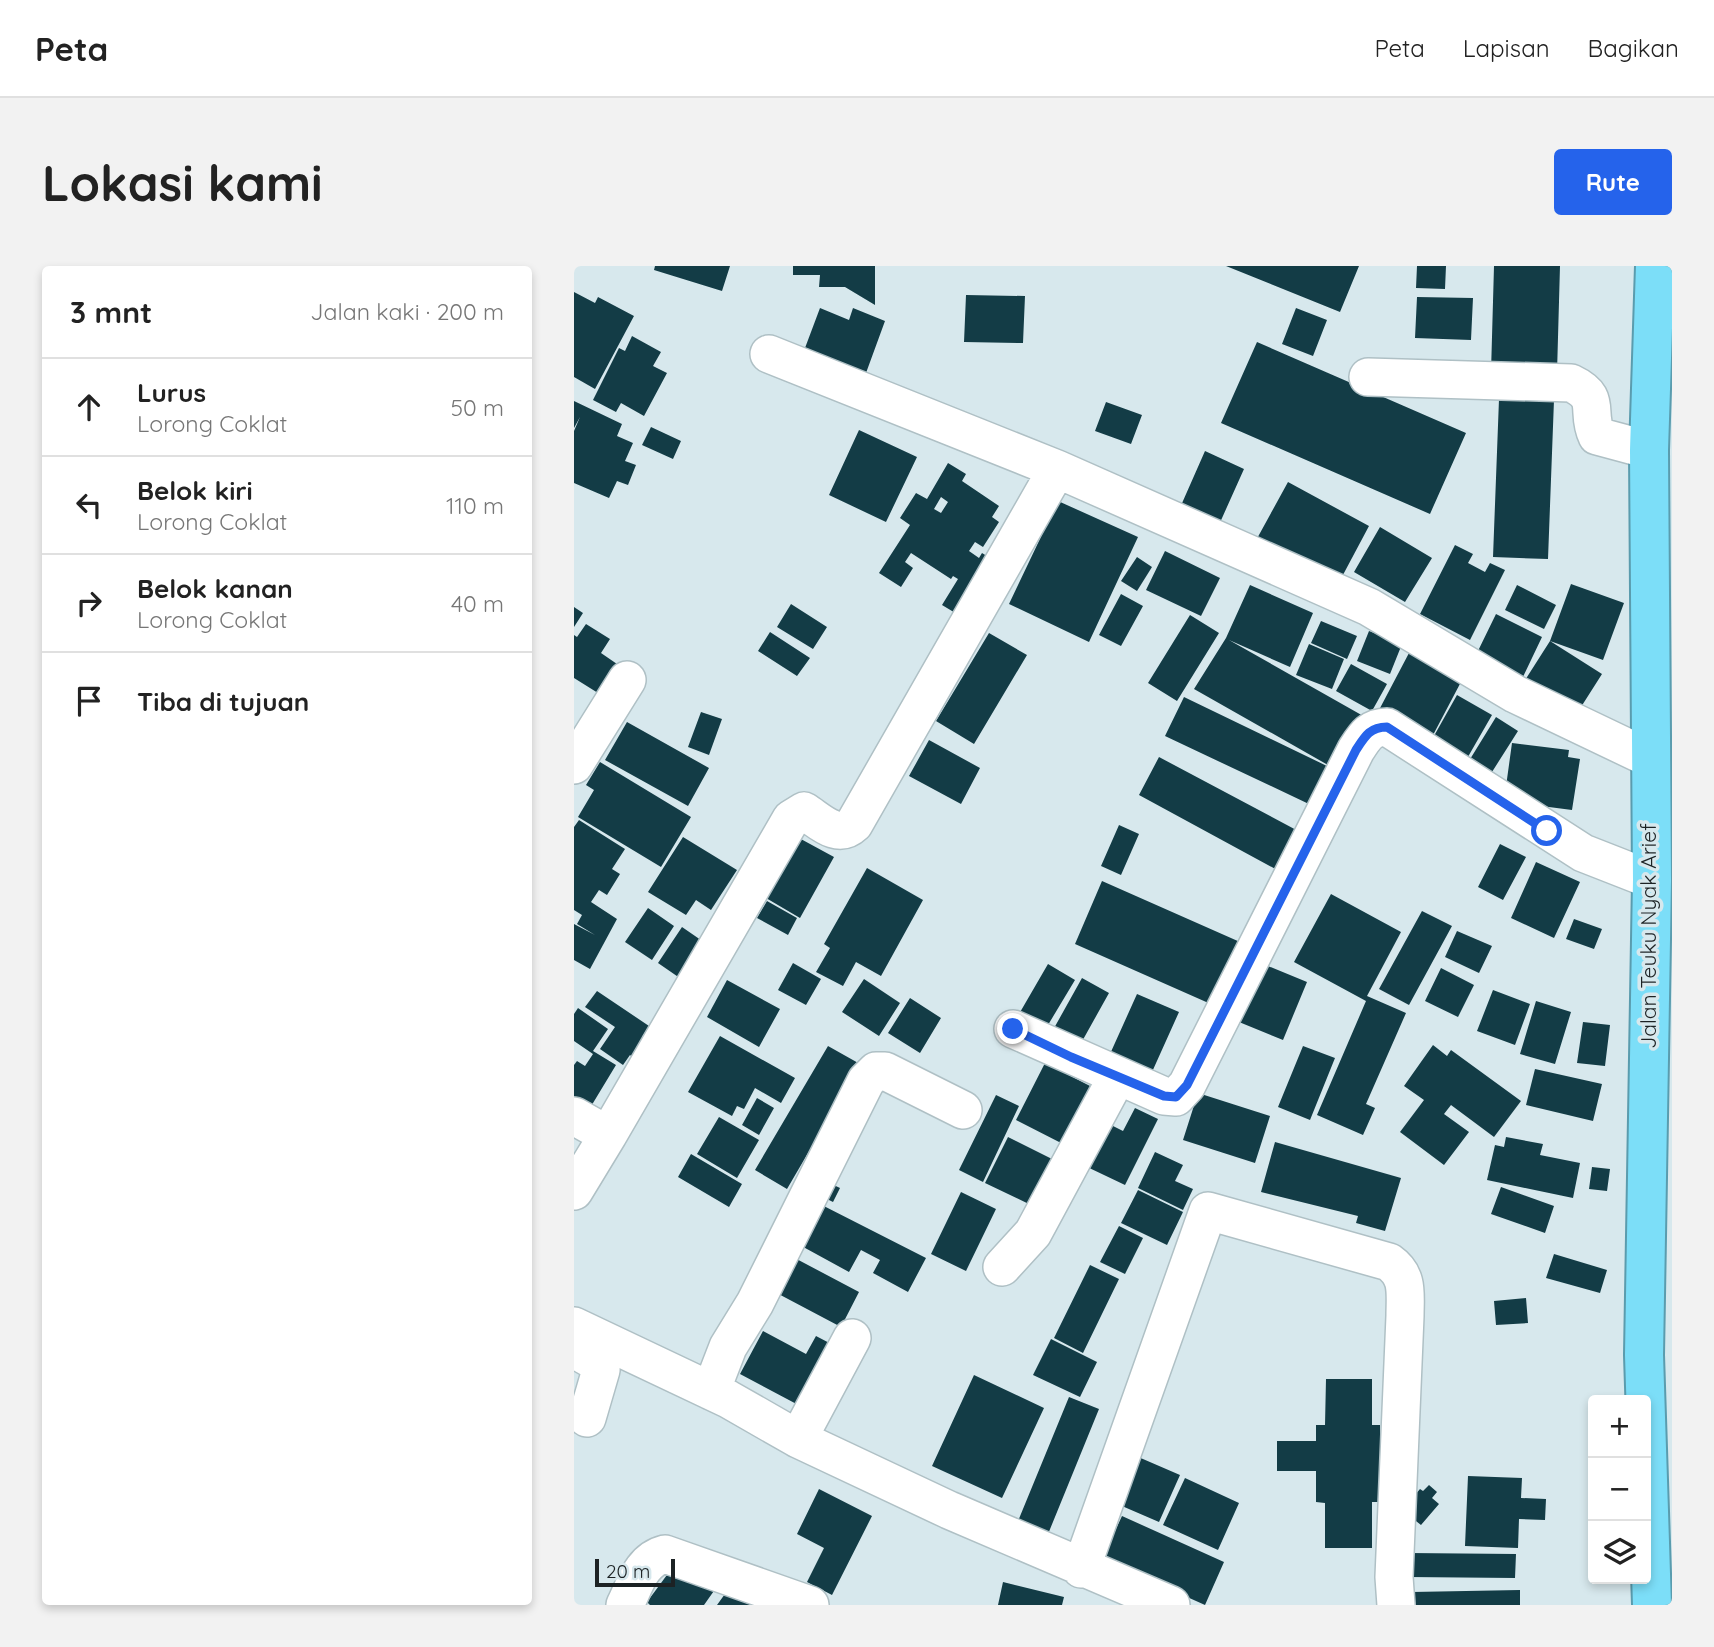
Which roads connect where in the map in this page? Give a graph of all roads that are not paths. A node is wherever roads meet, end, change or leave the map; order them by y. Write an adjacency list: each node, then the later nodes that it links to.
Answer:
1 (1655, 266): 4 (highway, Jalan Teuku Nyak Arief)
2 (769, 354): 5 (street)
3 (1368, 377): 4 (street)
4 (1660, 451): 7 (highway, Jalan Teuku Nyak Arief)
5 (1057, 469): 7 (street); 14 (street)
6 (627, 680): 8 (street)
7 (1649, 758): 9 (highway, Jalan Teuku Nyak Arief)
8 (574, 765)
9 (1652, 880): 11 (street); 28 (highway, Jalan Teuku Nyak Arief)
10 (1013, 1029): 11 (street)
11 (1117, 1077): 16 (street)
12 (963, 1110): 20 (street)
13 (574, 1115): 14 (street)
14 (608, 1135): 15 (street)
15 (574, 1192)
16 (1002, 1266)
17 (574, 1326): 20 (street)
18 (852, 1338): 22 (street)
19 (574, 1349): 21 (street)
20 (711, 1391): 22 (street)
21 (587, 1418)
22 (798, 1439): 23 (street)
23 (1088, 1583): 26 (street); 27 (street)
24 (790, 1602): 25 (street)
25 (625, 1605)
26 (1171, 1605)
27 (1396, 1605)
28 (1652, 1605)

